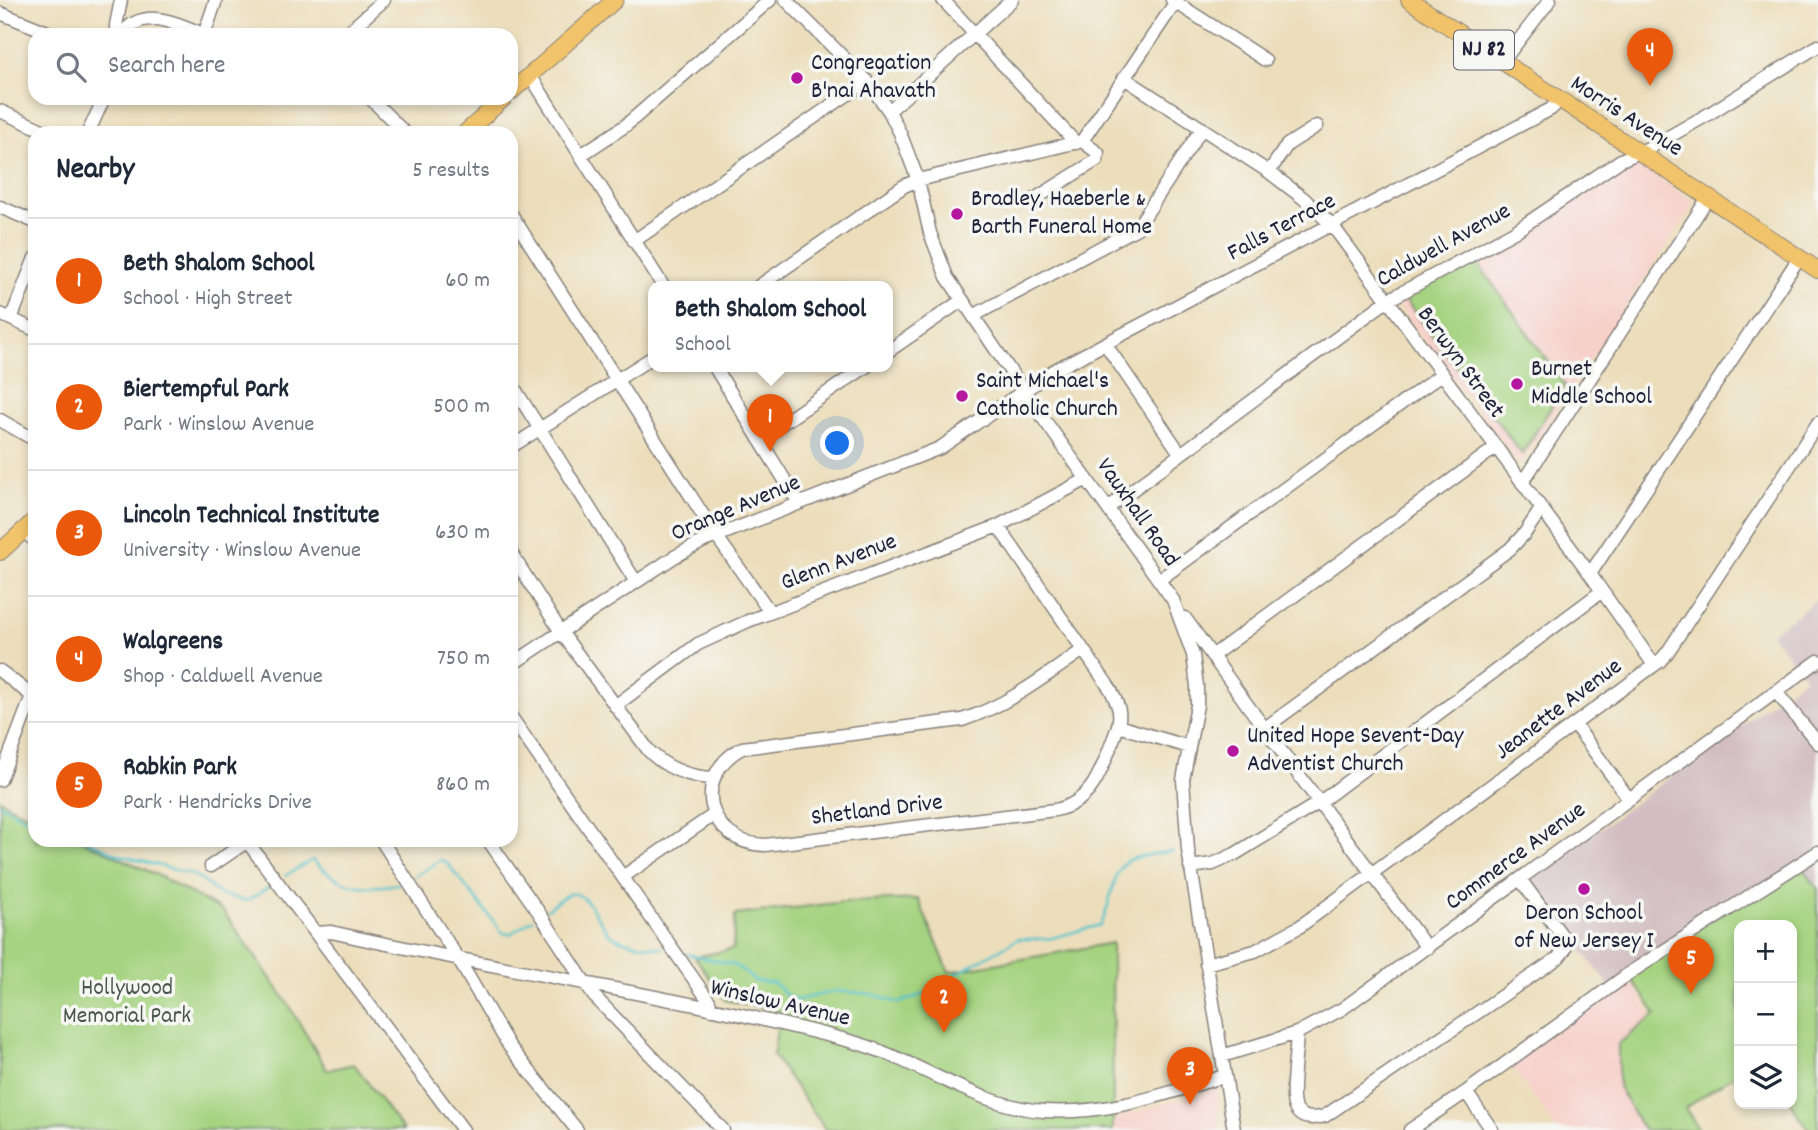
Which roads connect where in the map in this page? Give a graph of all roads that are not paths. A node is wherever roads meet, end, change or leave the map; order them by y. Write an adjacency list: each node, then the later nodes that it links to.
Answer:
1 (121, 0): 14 (street)
2 (216, 0): 17 (street)
3 (384, 0): 18 (street)
4 (615, 0): 23 (main road)
5 (770, 0): 41 (street)
6 (786, 0): 25 (street, Vauxhall Road)
7 (943, 0): 19 (street)
8 (1012, 0): 19 (street)
9 (1550, 0): 22 (street)
10 (1175, 1): 21 (street); 24 (street)
11 (1412, 1): 22 (main road, Morris Avenue / NJ 82)
12 (0, 13): 13 (street)
13 (38, 28)
14 (117, 28)
15 (127, 28): 16 (street)
16 (188, 28)
17 (207, 28)
18 (353, 28)
19 (975, 34): 32 (street); 39 (street)
20 (1818, 46): 40 (street, Caldwell Avenue)
21 (1265, 60)
22 (1502, 62): 27 (main road, Morris Avenue / NJ 82)
23 (530, 75): 26 (main road); 41 (street)
24 (1124, 78): 38 (street, Berwyn Street); 39 (street)
25 (867, 81): 32 (street, Vauxhall Road); 50 (street)
26 (518, 86)
27 (1560, 100): 40 (main road, Morris Avenue / NJ 82); 49 (street, Falls Terrace)
28 (101, 105): 34 (street)
29 (377, 105): 35 (street)
30 (496, 105): 36 (main road)
31 (0, 111): 33 (street)
32 (889, 111): 43 (street, Vauxhall Road)
33 (33, 126)
34 (91, 126)
35 (398, 126)
36 (473, 126)
37 (1317, 126): 42 (street)
38 (1202, 128): 42 (street, Berwyn Street); 58 (street)
39 (1079, 142): 43 (street); 45 (street)
40 (1638, 151): 44 (main road, Morris Avenue / NJ 82); 56 (street, Caldwell Avenue)
41 (581, 155): 50 (street)
42 (1269, 172): 49 (street, Berwyn Street)
43 (918, 180): 55 (street); 57 (street, Vauxhall Road)
44 (1708, 198): 51 (main road, Morris Avenue / NJ 82); 79 (street)
45 (1032, 200)
46 (0, 207): 47 (street)
47 (28, 219)
48 (518, 225): 67 (street)
49 (1332, 225): 56 (street, Berwyn Street); 61 (street, Falls Terrace)
50 (634, 241): 54 (street)
51 (1799, 258): 52 (main road, Morris Avenue / NJ 82); 88 (street)
52 (1818, 271)
53 (28, 272): 59 (street)
54 (660, 281)
55 (766, 281)
56 (1388, 300): 66 (street, Berwyn Street); 77 (street, Caldwell Avenue)
57 (961, 301): 58 (street, Vauxhall Road); 62 (street)
58 (973, 316): 68 (street, Vauxhall Road)
59 (5, 317): 60 (street)
60 (28, 327)
61 (1106, 345): 68 (street, Falls Terrace); 77 (street)
62 (893, 348)
63 (648, 360): 67 (street)
64 (718, 372): 74 (street)
65 (858, 372): 74 (street)
66 (1442, 374): 76 (street, Berwyn Street); 89 (street)
67 (616, 381): 72 (street); 85 (street)
68 (1023, 390): 78 (street, Vauxhall Road); 80 (street, Orange Avenue)
69 (518, 394): 72 (street)
70 (0, 420): 73 (street)
71 (1818, 423): 99 (street, Jeanette Avenue)
72 (540, 429): 75 (street); 90 (street)
73 (28, 436)
74 (759, 439): 80 (street)
75 (518, 443)
76 (1495, 448): 79 (street, Berwyn Street); 96 (street)
77 (1180, 453): 81 (street, Caldwell Avenue)
78 (1087, 479): 81 (street, Vauxhall Road); 83 (street, Glenn Avenue)
79 (1522, 483): 82 (street, Berwyn Street)
80 (799, 503): 85 (street, Orange Avenue)
81 (1108, 508): 89 (street, Vauxhall Road)
82 (1541, 509): 88 (street, Berwyn Street); 108 (street)
83 (998, 526): 93 (street, Glenn Avenue); 95 (street)
84 (28, 533): 86 (main road)
85 (717, 537): 90 (street, Orange Avenue); 93 (street)
86 (0, 552)
87 (518, 564): 94 (street)
88 (1590, 574): 91 (street, Berwyn Street)
89 (1159, 580): 92 (street, Vauxhall Road)
90 (636, 582): 94 (street, Orange Avenue)
91 (1602, 591): 99 (street, Berwyn Street); 114 (street)
92 (1173, 600): 96 (street); 110 (street, Vauxhall Road)
93 (770, 612): 103 (street, Glenn Avenue)
94 (561, 632): 97 (street, Orange Avenue); 103 (street)
95 (1083, 650): 106 (street); 112 (street)
96 (1212, 656): 108 (street)
97 (518, 660)
98 (1818, 661): 102 (street, Commerce Avenue)
99 (1654, 665): 105 (street, Jeanette Avenue)
100 (0, 671): 101 (street)
101 (28, 692)
102 (1776, 692): 109 (street); 113 (street, Commerce Avenue)
103 (615, 706): 112 (street)
104 (28, 711): 111 (street)
105 (1576, 724): 113 (street); 123 (street, Jeanette Avenue)
106 (1118, 726): 110 (street); 115 (street, Shetland Drive)
107 (518, 727): 124 (street)
108 (1265, 728): 114 (street)
109 (1818, 743)
110 (1189, 747): 122 (street, Vauxhall Road)
111 (1, 774)
112 (713, 778): 115 (street)
113 (1629, 799): 125 (street, Commerce Avenue)
114 (1320, 802): 122 (street); 123 (street)
115 (715, 814): 124 (street)
116 (238, 847): 121 (street)
117 (253, 847): 126 (street)
118 (386, 847): 128 (street)
119 (493, 847): 130 (street)
120 (1818, 852): 135 (street)
121 (211, 866)
122 (1190, 867): 129 (street, Vauxhall Road)
123 (1373, 874): 127 (street); 129 (street, Jeanette Avenue)
124 (624, 876): 131 (street)
125 (1520, 879): 127 (street, Commerce Avenue); 132 (street)
126 (316, 933): 128 (street, Winslow Avenue); 136 (street)
127 (1427, 948): 132 (street, Commerce Avenue)
128 (457, 957): 130 (street, Winslow Avenue); 137 (street)
129 (1206, 964): 133 (street, Vauxhall Road)
130 (586, 985): 131 (street, Winslow Avenue); 138 (street)
131 (711, 1009): 134 (street, Winslow Avenue)
132 (1297, 1033): 133 (street, Commerce Avenue)
133 (1222, 1056): 134 (street, Vauxhall Road)
134 (1225, 1076): 139 (street, Vauxhall Road)
135 (1466, 1092): 140 (street); 141 (street)
136 (463, 1130)
137 (577, 1130)
138 (723, 1130)
139 (1234, 1130)
140 (1409, 1130)
141 (1492, 1130)

